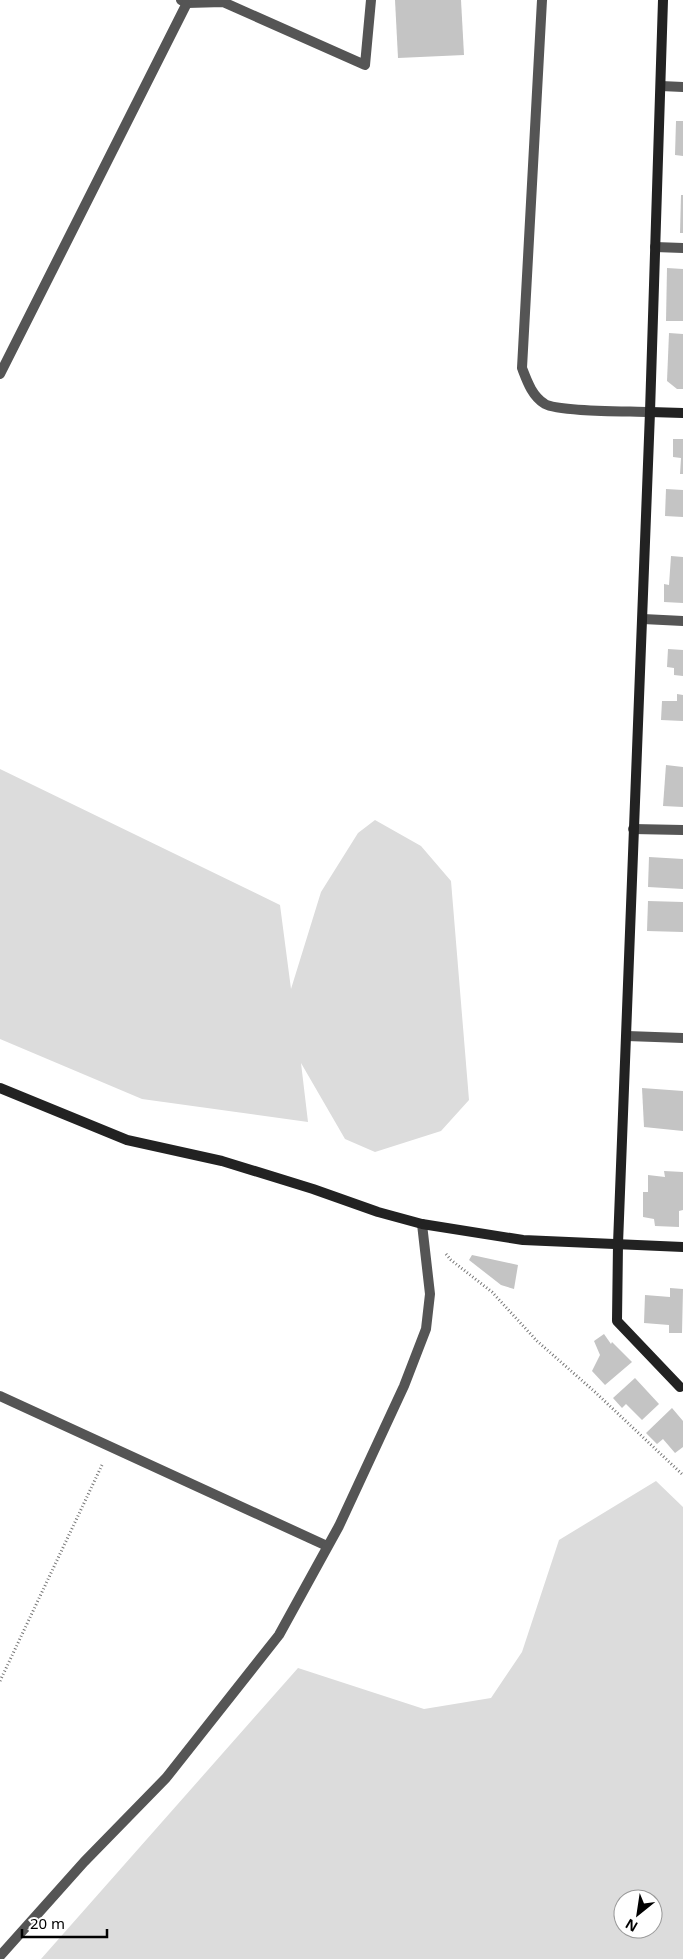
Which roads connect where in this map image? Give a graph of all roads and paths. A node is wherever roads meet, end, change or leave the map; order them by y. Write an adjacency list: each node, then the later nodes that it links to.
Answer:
1 (371, 0): 4 (street)
2 (542, 0): 10 (street)
3 (663, 0): 5 (street)
4 (184, 2): 9 (street)
5 (661, 86): 6 (street); 7 (street)
6 (683, 87)
7 (655, 247): 8 (street); 10 (street)
8 (683, 248)
9 (0, 374)
10 (650, 412): 11 (street); 12 (street)
11 (683, 413)
12 (643, 619): 13 (street); 14 (street)
13 (683, 621)
14 (633, 829): 15 (street); 16 (street)
15 (683, 830)
16 (627, 1036): 17 (street); 20 (street)
17 (683, 1038)
18 (0, 1088): 19 (street)
19 (422, 1224): 20 (street); 27 (street)
20 (618, 1244): 21 (street); 23 (street)
21 (683, 1247)
22 (445, 1253): 26 (path)
23 (682, 1389)
24 (0, 1396): 25 (street)
25 (111, 1447): 27 (street); 28 (path)
26 (683, 1475)
27 (327, 1546): 29 (street)
28 (0, 1681)
29 (0, 1956)

